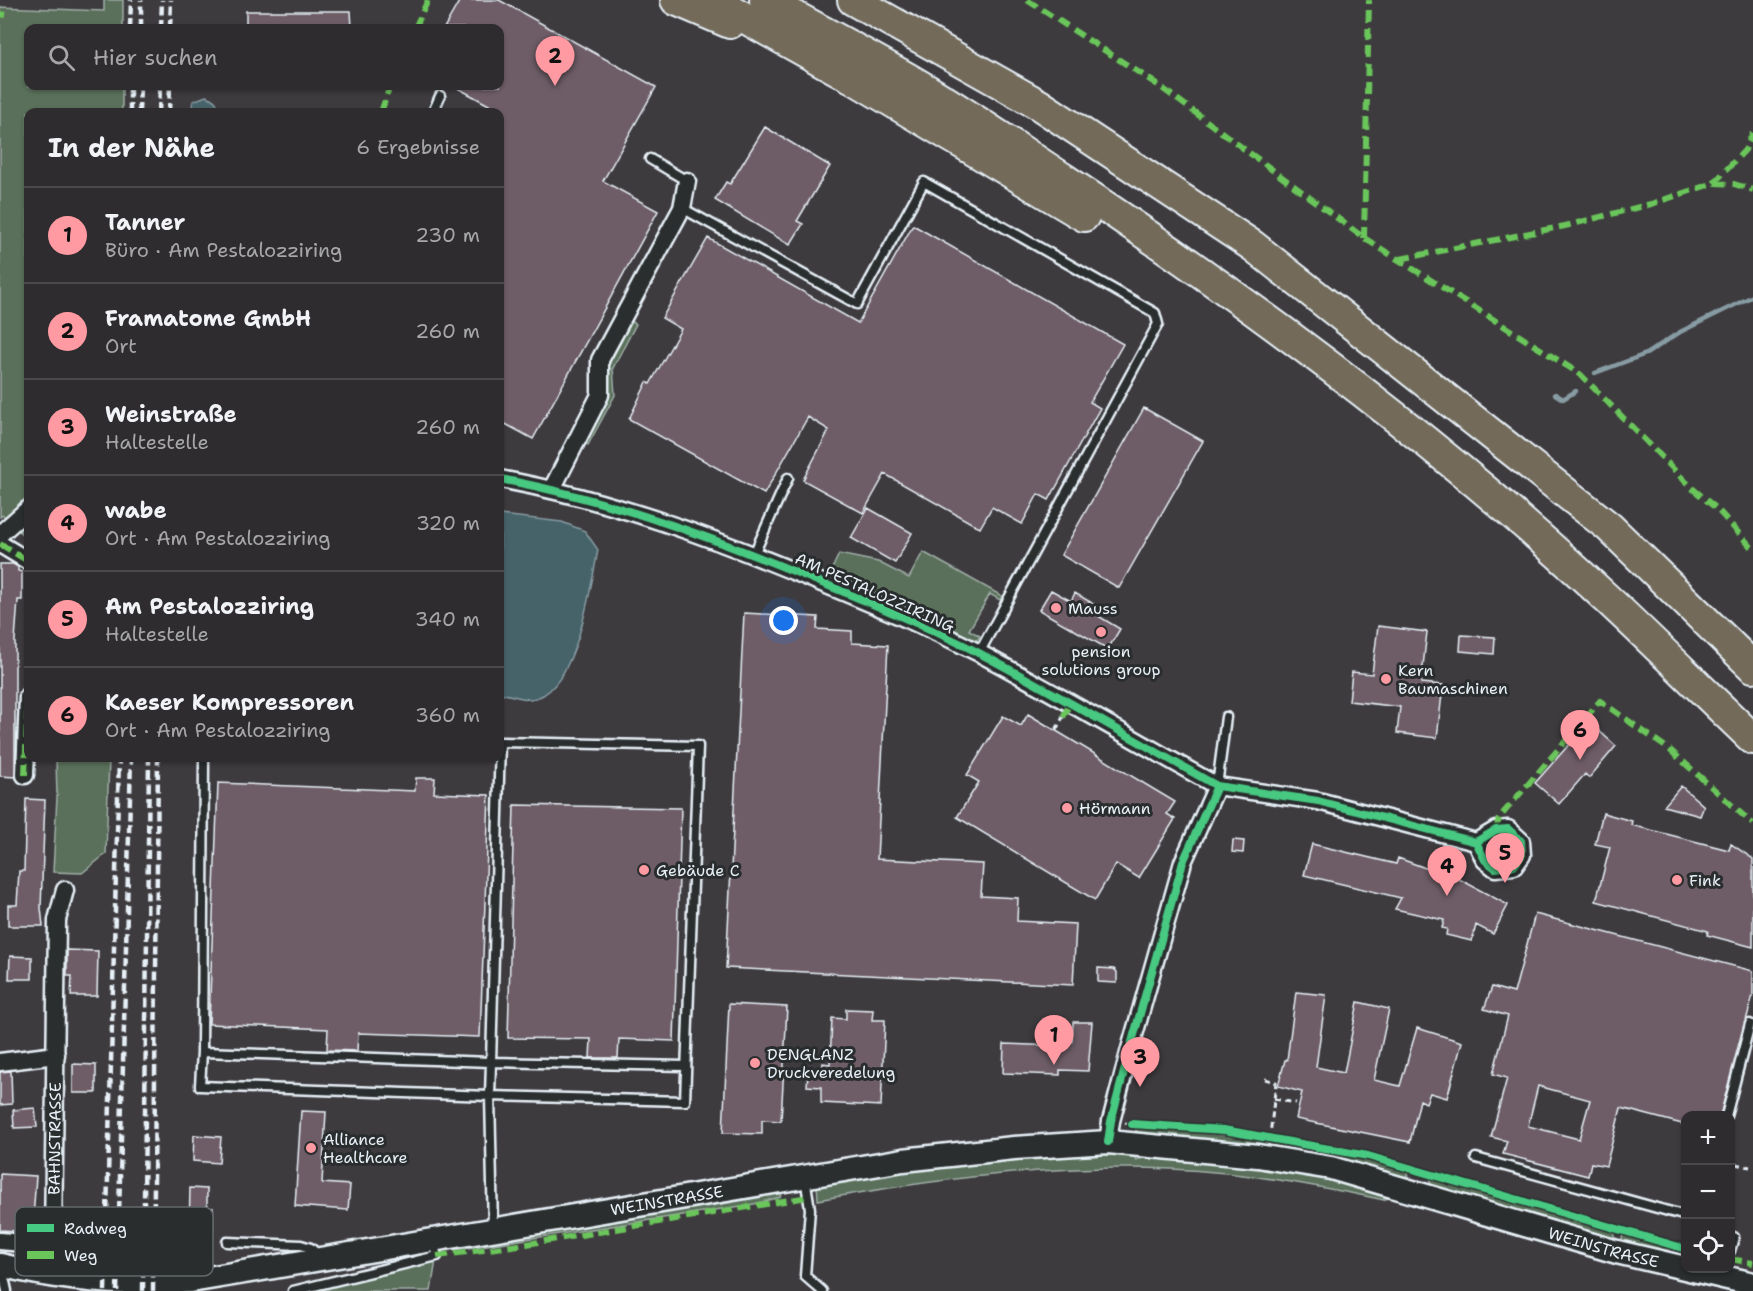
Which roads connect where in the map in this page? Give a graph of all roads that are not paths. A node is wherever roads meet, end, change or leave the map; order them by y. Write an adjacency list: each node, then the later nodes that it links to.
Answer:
1 (676, 0): 6 (highway)
2 (713, 0): 6 (highway)
3 (765, 0): 13 (highway)
4 (853, 0): 8 (highway)
5 (895, 0): 8 (highway)
6 (856, 80): 13 (highway)
7 (440, 96): 9 (lane)
8 (1038, 104): 23 (highway)
9 (435, 108)
10 (650, 159): 11 (lane)
11 (687, 181): 12 (street)
12 (682, 208): 16 (street); 22 (lane)
13 (1372, 399): 25 (highway)
14 (788, 478): 20 (lane)
15 (504, 480): 16 (street, AM PESTALOZZIRING)
16 (552, 489): 20 (street, AM PESTALOZZIRING)
17 (24, 513): 18 (street)
18 (0, 534)
19 (0, 544): 21 (street)
20 (754, 554): 22 (street, AM PESTALOZZIRING)
21 (24, 559)
22 (979, 653): 31 (street, AM PESTALOZZIRING)
23 (1753, 667)
24 (1226, 717): 31 (lane)
25 (1753, 739)
26 (504, 742): 39 (lane)
27 (26, 762): 30 (street)
28 (204, 762): 35 (lane)
29 (499, 762): 38 (lane)
30 (25, 776)
31 (1217, 786): 32 (street, AM PESTALOZZIRING); 42 (street)
32 (1476, 842)
33 (65, 890): 36 (street, BAHNSTRASSE)
34 (1750, 1024): 41 (lane)
35 (202, 1052): 38 (lane); 40 (lane)
36 (56, 1055): 37 (street); 45 (street, BAHNSTRASSE)
37 (0, 1062)
38 (491, 1062): 39 (lane); 40 (lane)
39 (686, 1066): 40 (lane)
40 (490, 1096): 47 (lane)
41 (1727, 1111)
42 (1108, 1142): 44 (main road, WEINSTRASSE); 54 (main road, WEINSTRASSE)
43 (1476, 1158): 46 (lane)
44 (805, 1175): 47 (main road, WEINSTRASSE); 60 (lane)
45 (53, 1207)
46 (1681, 1215)
47 (493, 1228): 48 (main road, WEINSTRASSE)
48 (432, 1238): 52 (main road, WEINSTRASSE); 59 (lane)
49 (0, 1241): 50 (street, BAHNSTRASSE)
50 (15, 1242)
51 (227, 1242): 52 (lane)
52 (321, 1259): 56 (main road, WEINSTRASSE)
53 (1, 1265): 58 (lane)
54 (1681, 1267)
55 (1725, 1274): 57 (main road, WEINSTRASSE)
56 (58, 1276)
57 (1753, 1284)
58 (7, 1291)
59 (293, 1291)
60 (822, 1291)

